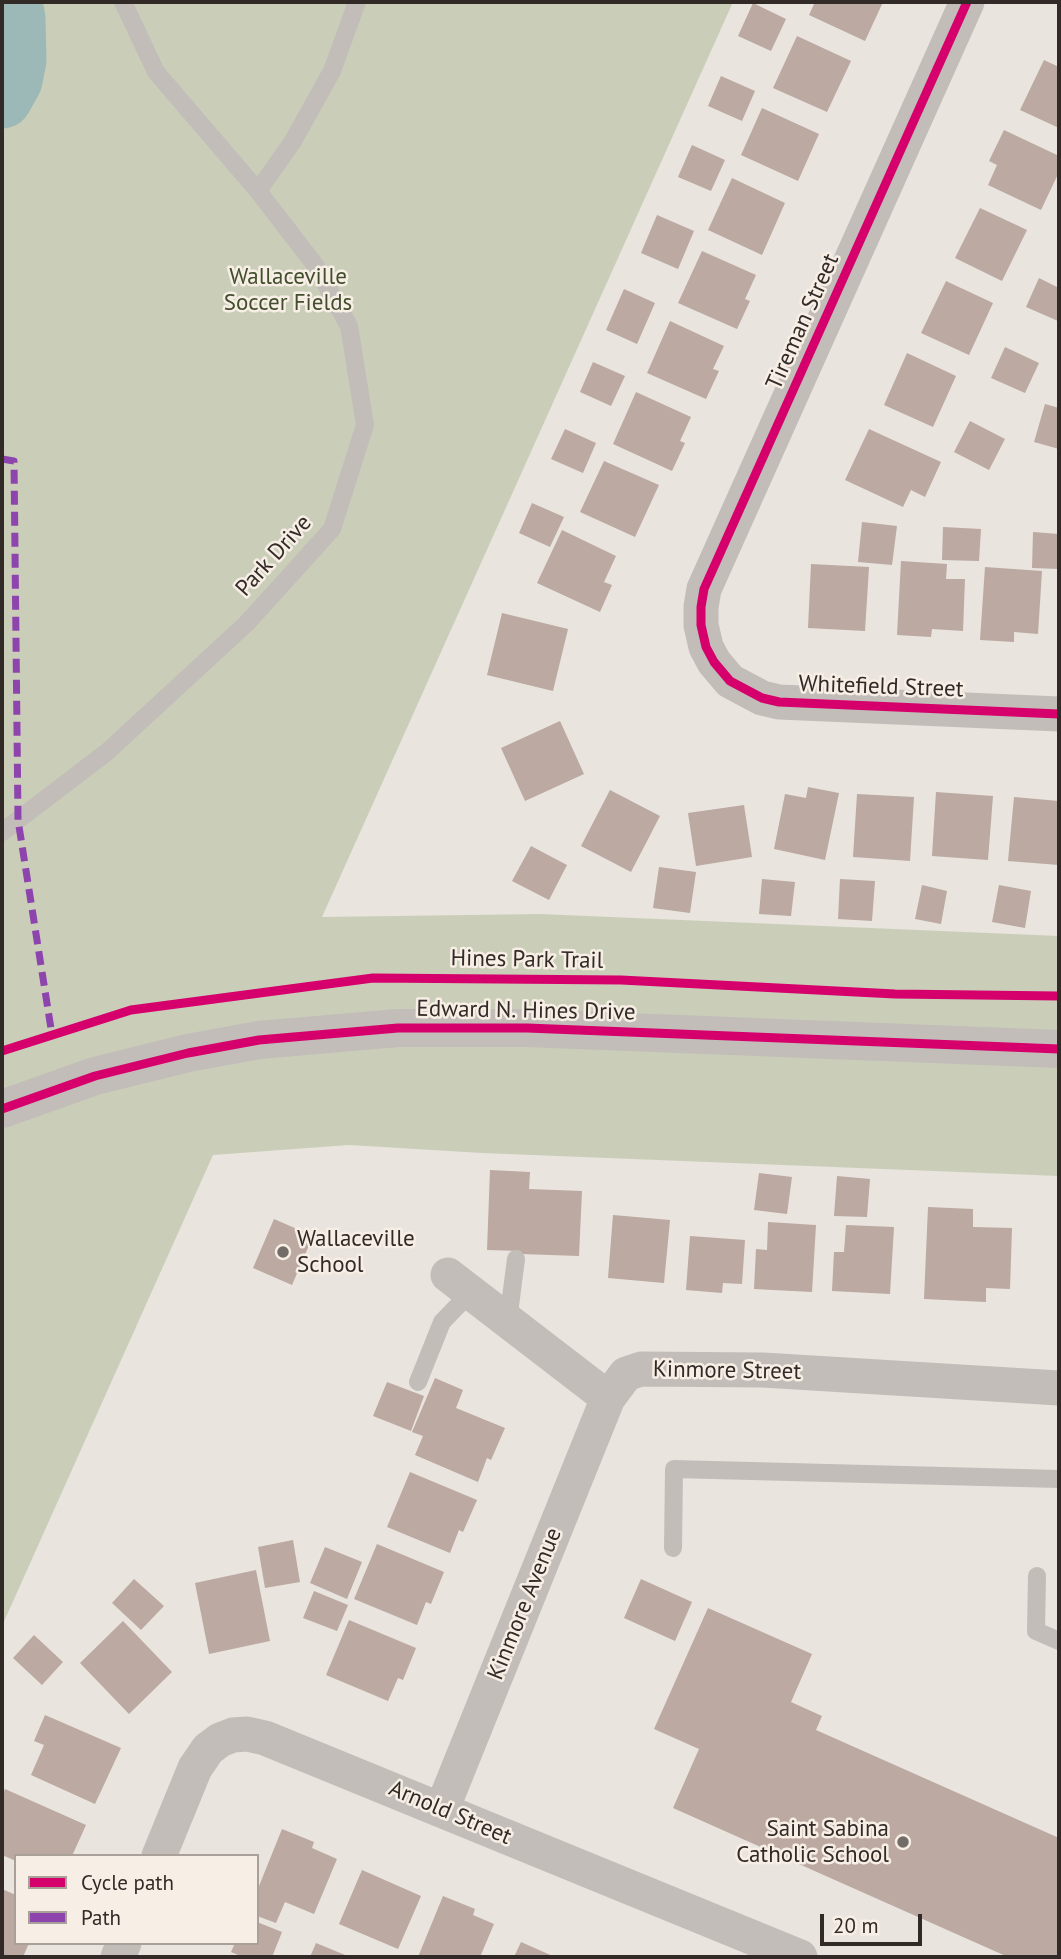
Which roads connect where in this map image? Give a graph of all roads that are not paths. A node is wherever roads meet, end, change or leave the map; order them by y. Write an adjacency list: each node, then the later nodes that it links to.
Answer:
1 (123, 2): 4 (lane, Park Drive)
2 (357, 2): 4 (lane)
3 (967, 2): 5 (street, Tireman Street)
4 (258, 191): 7 (lane, Park Drive)
5 (714, 662): 6 (street, Whitefield Street)
6 (1059, 714)
7 (2, 832)
8 (1059, 1049): 9 (street, Edward N. Hines Drive)
9 (2, 1109)
10 (516, 1259): 12 (lane)
11 (459, 1283): 12 (street); 13 (lane)
12 (508, 1321): 15 (street)
13 (418, 1382)
14 (1059, 1388): 15 (street, Kinmore Street)
15 (608, 1398): 20 (street, Kinmore Avenue)
16 (1059, 1479): 17 (lane)
17 (673, 1548)
18 (1037, 1576): 19 (lane)
19 (1059, 1641)
20 (442, 1809): 21 (street, Arnold Street); 22 (street, Arnold Street)
21 (160, 1854)
22 (800, 1957)

